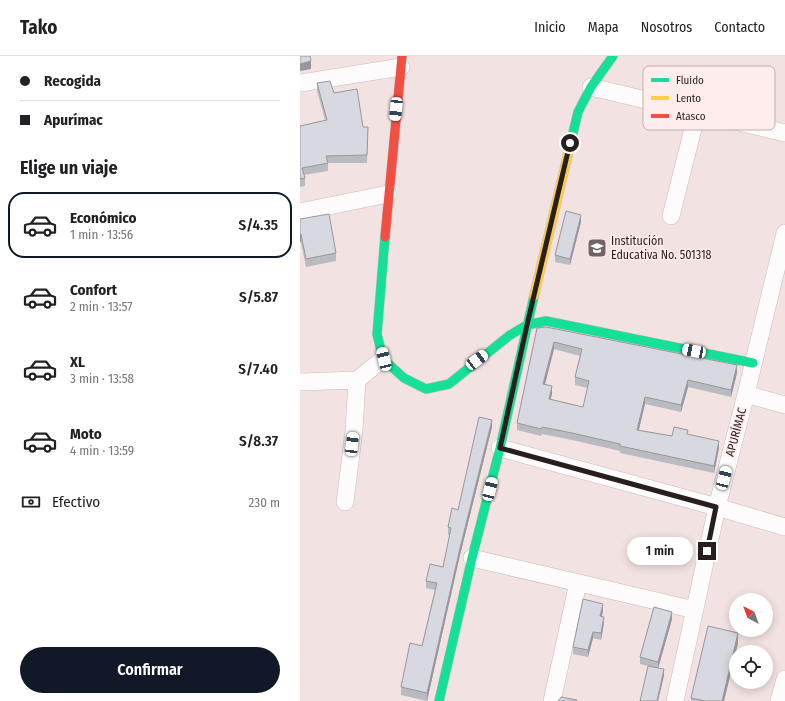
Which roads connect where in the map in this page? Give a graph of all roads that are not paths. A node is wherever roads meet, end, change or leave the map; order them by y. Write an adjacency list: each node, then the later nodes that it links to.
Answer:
1 (613, 56): 4 (street)
2 (401, 61): 3 (street); 9 (street)
3 (300, 83)
4 (591, 87): 5 (street); 13 (street)
5 (643, 100)
6 (693, 130): 11 (street)
7 (772, 130): 8 (street)
8 (785, 133)
9 (388, 194): 10 (street); 14 (street)
10 (300, 212)
11 (671, 216)
12 (785, 233): 15 (street, APURÍMAC)
13 (527, 325): 14 (street); 15 (street); 20 (street)
14 (384, 359): 16 (street)
15 (753, 363): 18 (street, APURÍMAC)
16 (356, 380): 17 (street); 21 (street)
17 (300, 382)
18 (746, 394): 19 (street); 22 (street, APURÍMAC)
19 (785, 405)
20 (500, 448): 22 (street); 24 (street)
21 (345, 502)
22 (716, 507): 23 (street); 26 (street, APURÍMAC)
23 (785, 527)
24 (472, 558): 25 (street); 28 (street)
25 (578, 583): 26 (street); 29 (street)
26 (695, 610): 30 (street, APURÍMAC)
27 (785, 679): 31 (street)
28 (438, 701)
29 (552, 701)
30 (675, 701)
31 (779, 701)

